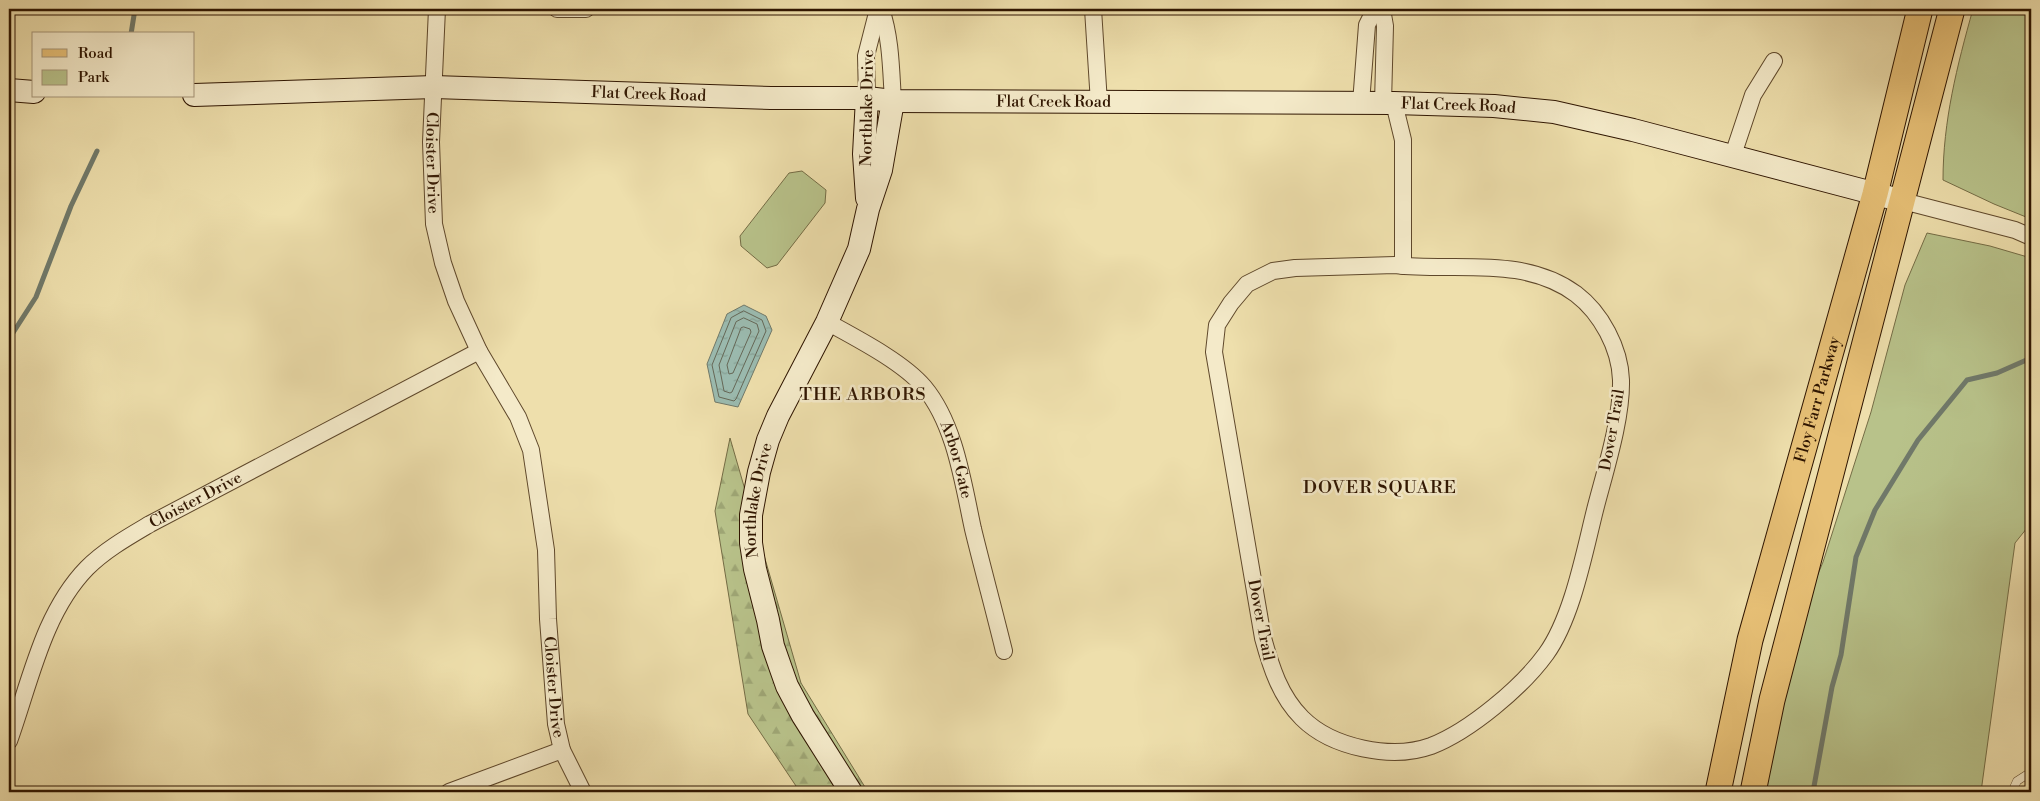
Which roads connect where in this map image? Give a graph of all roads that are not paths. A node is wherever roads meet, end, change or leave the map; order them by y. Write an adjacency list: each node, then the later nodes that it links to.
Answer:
1 (437, 9): 11 (street, Cloister Drive)
2 (557, 9): 3 (street)
3 (586, 9)
4 (879, 9): 15 (street, Northlake Drive); 16 (street, Northlake Drive)
5 (1093, 9): 17 (street)
6 (1375, 9): 18 (street)
7 (1382, 9): 18 (street)
8 (1920, 9): 20 (main road, Floy Farr Parkway)
9 (1952, 9): 21 (main road, Floy Farr Parkway)
10 (1774, 61): 19 (street)
11 (434, 87): 14 (street, Flat Creek Road); 15 (street, Flat Creek Road); 26 (street, Cloister Drive)
12 (9, 90): 13 (street)
13 (32, 92)
14 (195, 95)
15 (866, 98): 16 (street, Flat Creek Road); 22 (street, Northlake Drive)
16 (893, 101): 17 (street, Flat Creek Road); 22 (street, Northlake Drive)
17 (1099, 102): 18 (street, Flat Creek Road)
18 (1379, 103): 19 (street, Flat Creek Road); 24 (street)
19 (1733, 155): 20 (street, Flat Creek Road)
20 (1875, 194): 21 (street, Flat Creek Road); 34 (main road, Floy Farr Parkway)
21 (1903, 201): 23 (street); 35 (main road, Floy Farr Parkway)
22 (868, 208): 25 (street, Northlake Drive)
23 (2031, 237)
24 (1403, 266): 24 (street, Dover Trail)
25 (827, 322): 27 (street, Arbor Gate); 33 (street, Northlake Drive)
26 (479, 351): 28 (street, Cloister Drive); 29 (street, Cloister Drive)
27 (1004, 651)
28 (9, 741)
29 (562, 750): 31 (street); 32 (street, Cloister Drive)
30 (2031, 772): 36 (lane)
31 (449, 792)
32 (583, 792)
33 (851, 792)
34 (1718, 792)
35 (1753, 792)
36 (2012, 792)

